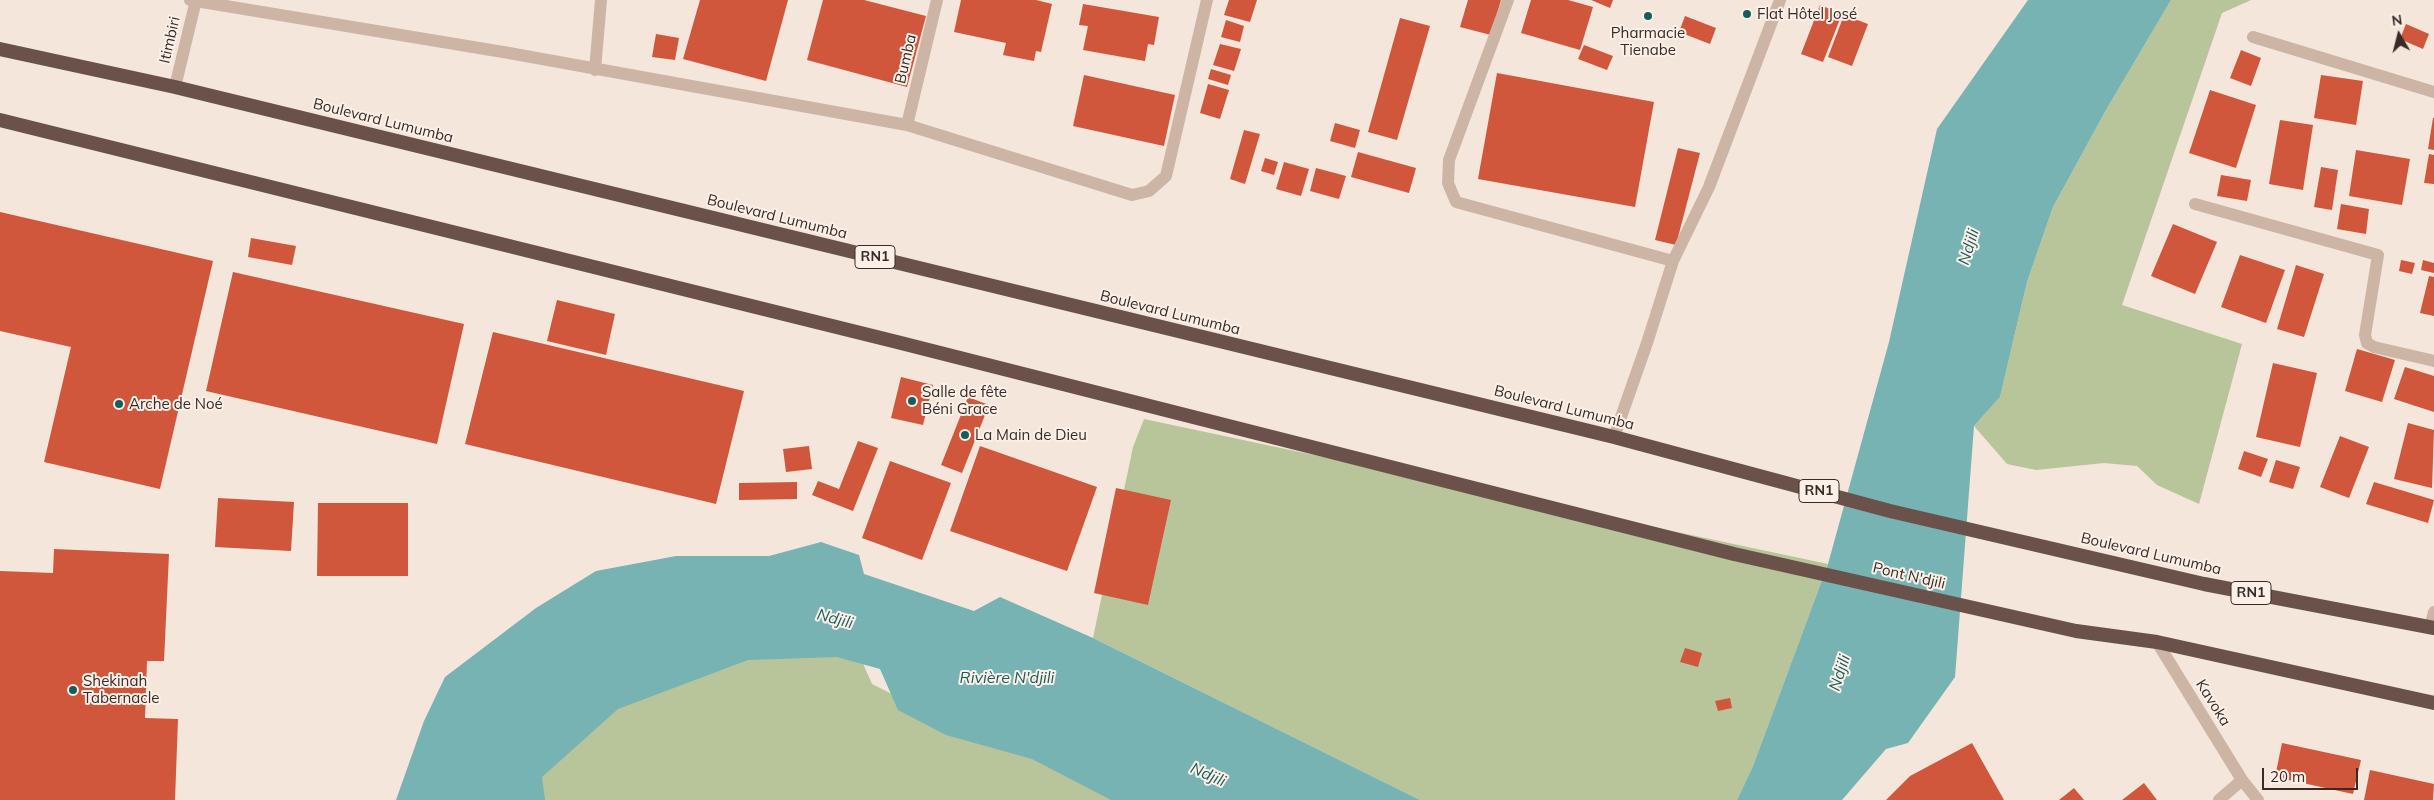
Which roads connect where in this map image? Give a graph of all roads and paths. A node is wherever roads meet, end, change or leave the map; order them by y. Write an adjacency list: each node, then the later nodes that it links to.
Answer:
1 (194, 0): 9 (street); 10 (street, Itimbiri)
2 (602, 0): 9 (street)
3 (937, 0): 13 (street, Bumba)
4 (1207, 0): 13 (street)
5 (1508, 0): 15 (street)
6 (1780, 0): 15 (street)
7 (2253, 37): 11 (street)
8 (0, 49): 10 (highway, Boulevard Lumumba / RN1)
9 (595, 70): 13 (street)
10 (175, 87): 17 (highway, Boulevard Lumumba / RN1)
11 (2434, 92)
12 (0, 120): 20 (highway, Pont N'djili)
13 (907, 126)
14 (2195, 204): 16 (street)
15 (1673, 261): 17 (street)
16 (2434, 361)
17 (1614, 437): 19 (highway, Boulevard Lumumba / RN1)
18 (2434, 612): 19 (street)
19 (2432, 628)
20 (2156, 642): 21 (highway); 22 (street, Kavoka)
21 (2434, 702)
22 (2242, 780): 23 (street); 24 (street, Kavoka)
23 (2219, 800)
24 (2258, 800)

